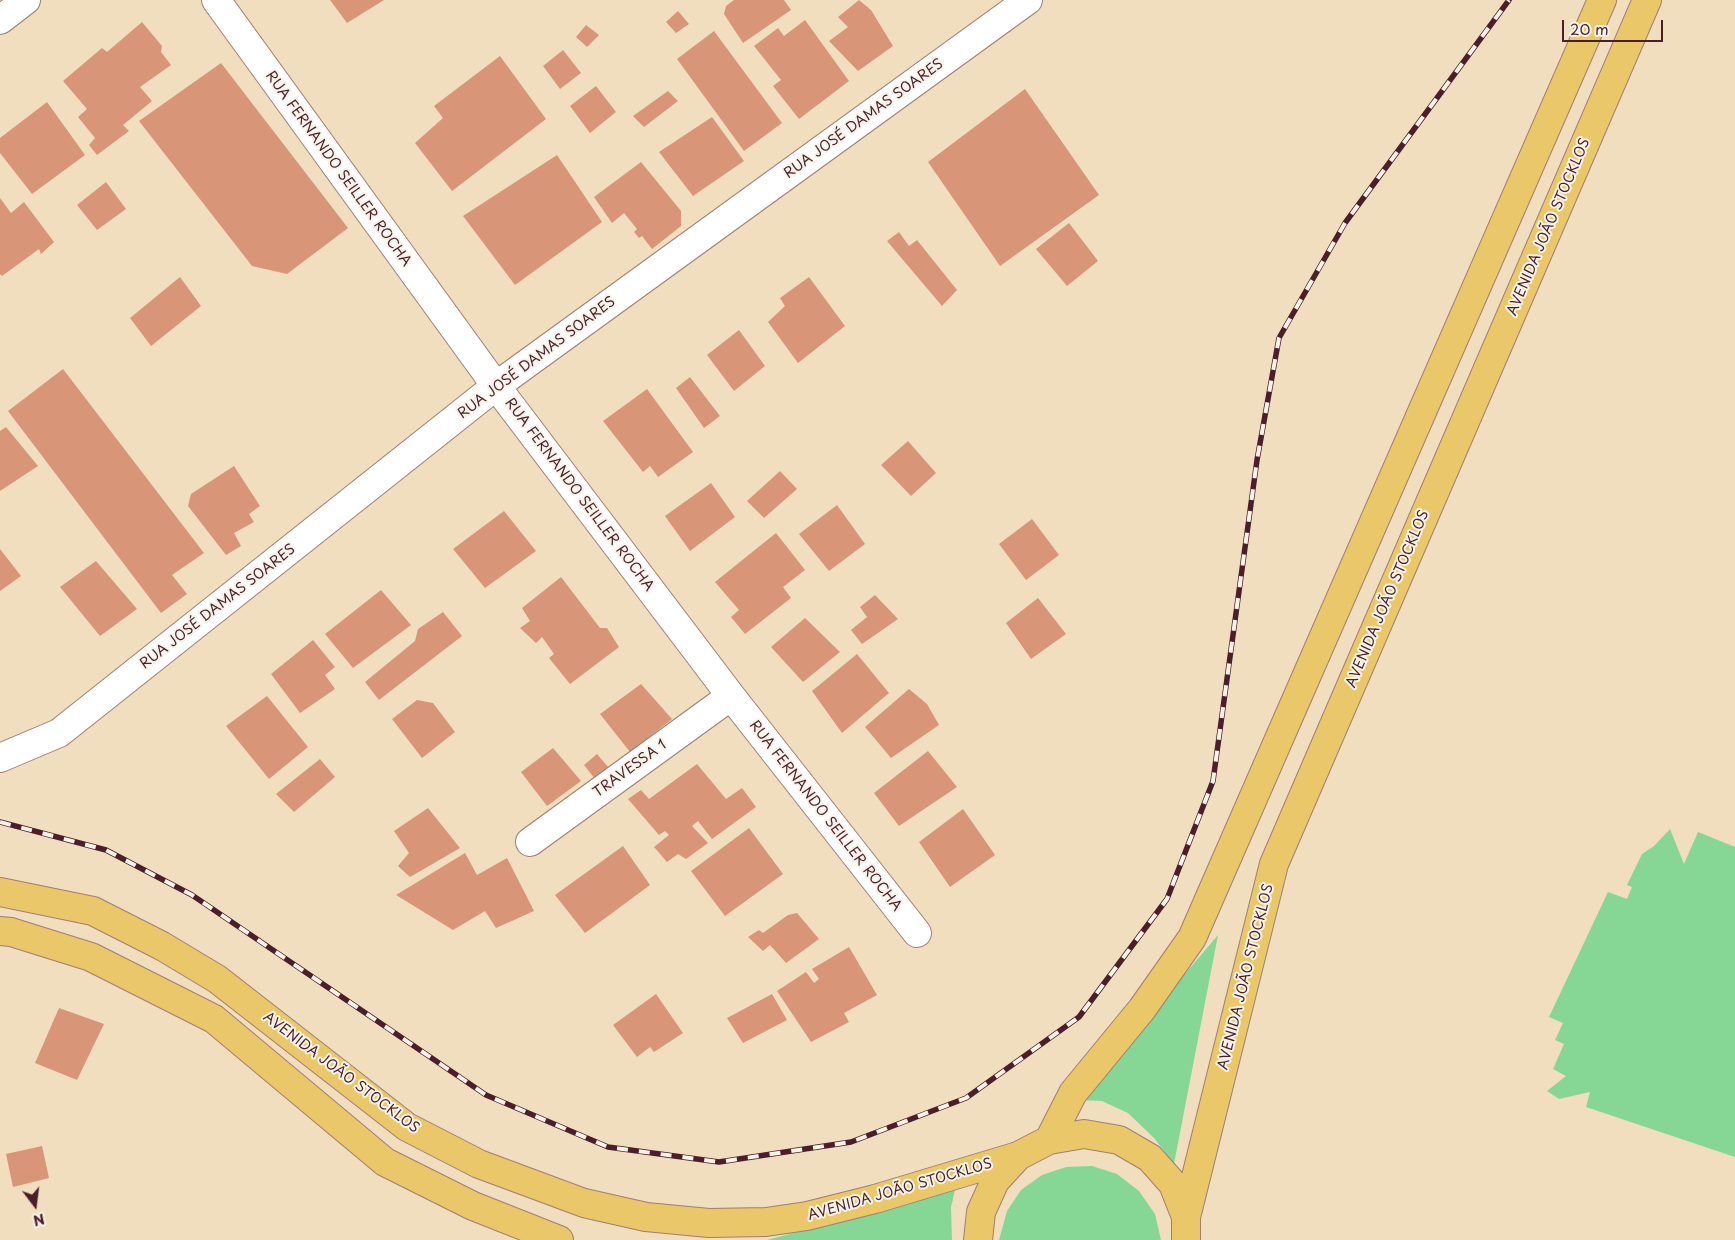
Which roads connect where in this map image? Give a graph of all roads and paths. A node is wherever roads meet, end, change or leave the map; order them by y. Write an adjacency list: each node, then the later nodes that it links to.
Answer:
1 (26, 0): 6 (street)
2 (216, 0): 7 (street, RUA FERNANDO SEILLER ROCHA)
3 (1028, 0): 7 (street, RUA JOSÉ DAMAS SOARES)
4 (1602, 0): 14 (main road)
5 (1647, 0): 16 (main road, AVENIDA JOÃO STOCKLOS)
6 (0, 20)
7 (496, 386): 8 (street, RUA FERNANDO SEILLER ROCHA); 9 (street, RUA JOSÉ DAMAS SOARES)
8 (730, 696): 10 (street, TRAVESSA 1); 13 (street, RUA FERNANDO SEILLER ROCHA)
9 (0, 758)
10 (530, 842)
11 (0, 892): 15 (main road, AVENIDA JOÃO STOCKLOS)
12 (0, 931): 17 (main road)
13 (917, 933)
14 (1049, 1140): 15 (main road, AVENIDA JOÃO STOCKLOS); 16 (main road, AVENIDA JOÃO STOCKLOS)
15 (1018, 1156): 18 (main road, AVENIDA JOÃO STOCKLOS)
16 (1186, 1228)
17 (559, 1240)
18 (978, 1240)

